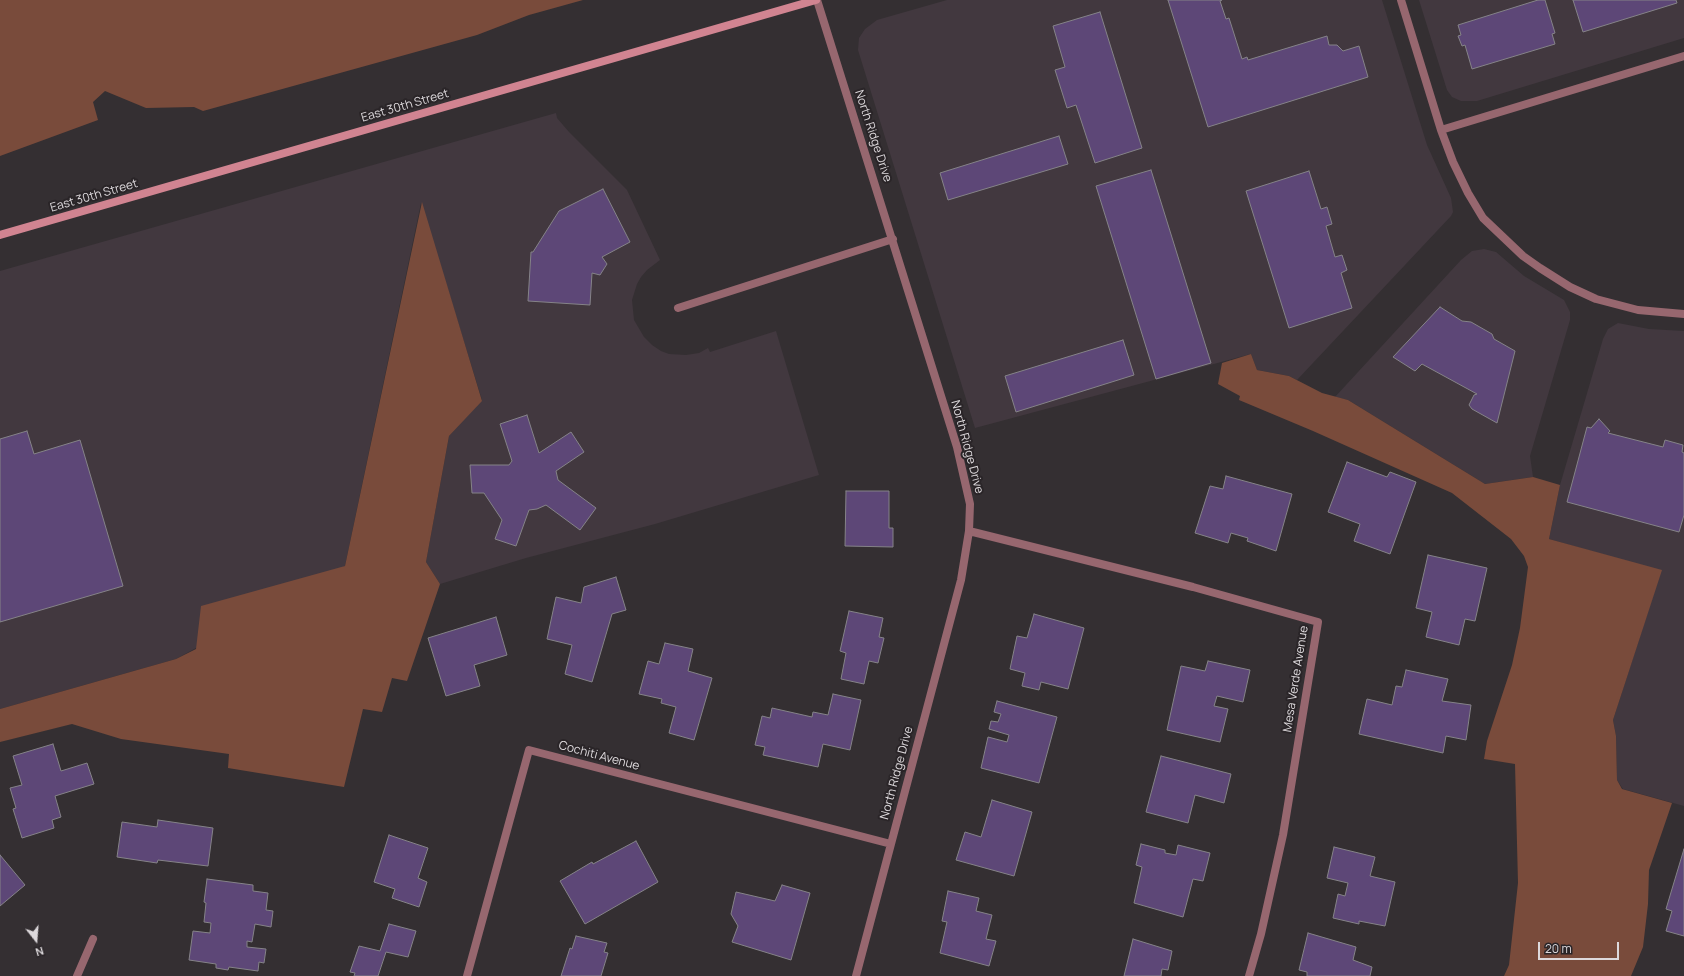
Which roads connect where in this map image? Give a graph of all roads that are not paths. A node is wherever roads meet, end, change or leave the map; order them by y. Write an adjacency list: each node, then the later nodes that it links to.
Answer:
1 (817, 0): 5 (main road, East 30th Street); 6 (street, North Ridge Drive)
2 (1401, 0): 4 (street)
3 (1684, 56): 4 (street)
4 (1441, 130): 8 (street)
5 (0, 236)
6 (893, 239): 7 (street); 9 (street, North Ridge Drive)
7 (678, 308)
8 (1684, 314)
9 (969, 532): 10 (street, North Ridge Drive); 15 (street, Mesa Verde Avenue)
10 (891, 844): 13 (street, Cochiti Avenue); 14 (street, North Ridge Drive)
11 (93, 939): 12 (street)
12 (77, 976)
13 (467, 976)
14 (856, 976)
15 (1250, 976)

